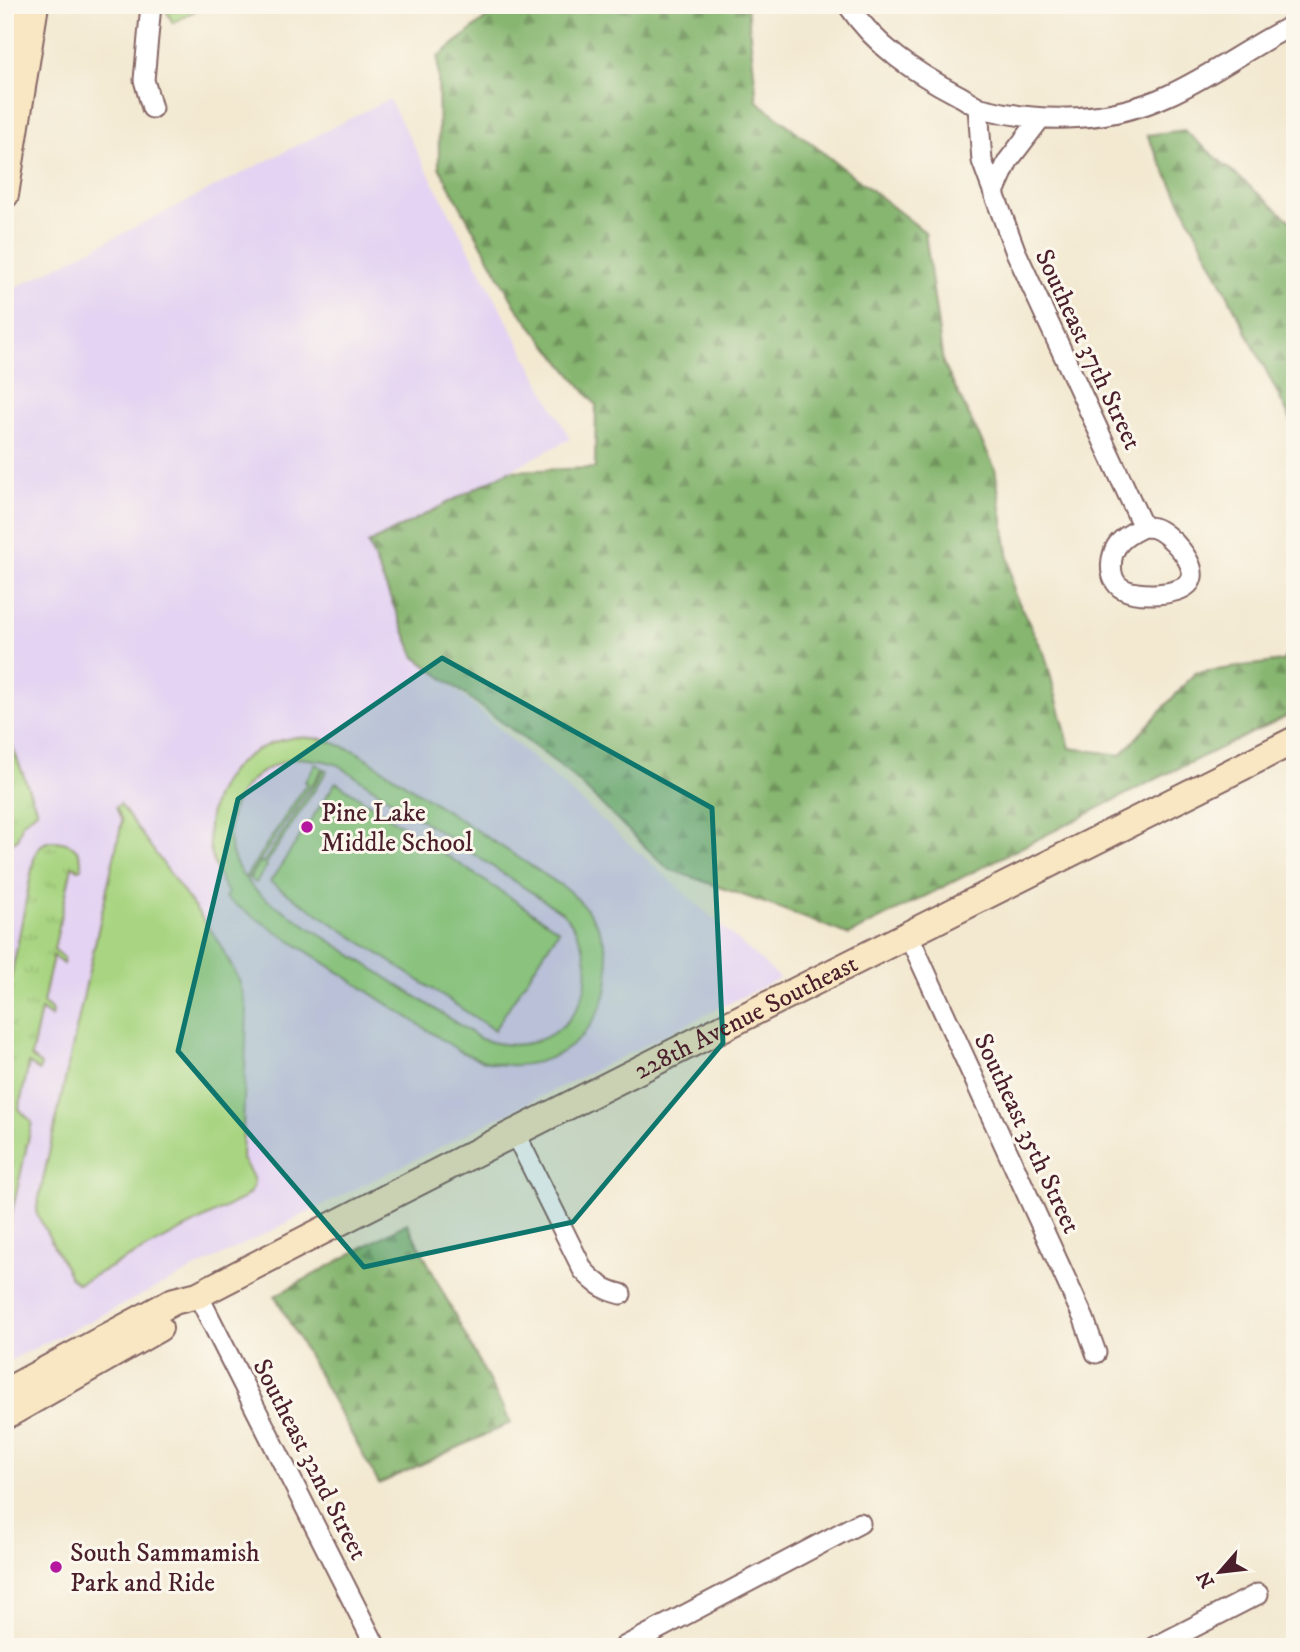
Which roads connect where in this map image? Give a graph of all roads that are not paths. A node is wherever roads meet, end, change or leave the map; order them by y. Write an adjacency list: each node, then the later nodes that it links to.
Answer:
1 (16, 5): 6 (main road)
2 (35, 5): 11 (main road)
3 (151, 5): 8 (street)
4 (848, 5): 7 (street)
5 (1295, 24): 9 (street)
6 (5, 80)
7 (978, 107): 9 (street); 10 (street, Southeast 37th Street)
8 (152, 108)
9 (1040, 119): 10 (street)
10 (995, 190): 12 (street, Southeast 37th Street)
11 (5, 195)
12 (1143, 527)
13 (1295, 740): 14 (main road, 228th Avenue Southeast)
14 (909, 936): 15 (main road, 228th Avenue Southeast); 18 (street, Southeast 35th Street)
15 (514, 1131): 16 (street); 17 (main road, 228th Avenue Southeast)
16 (621, 1294)
17 (198, 1295): 19 (main road, 228th Avenue Southeast); 20 (main road, 228th Avenue Southeast); 23 (street, Southeast 32nd Street)
18 (1096, 1353)
19 (5, 1392)
20 (5, 1416)
21 (860, 1523): 24 (street)
22 (1258, 1594): 25 (street)
23 (376, 1647)
24 (624, 1647)
25 (1155, 1647)

